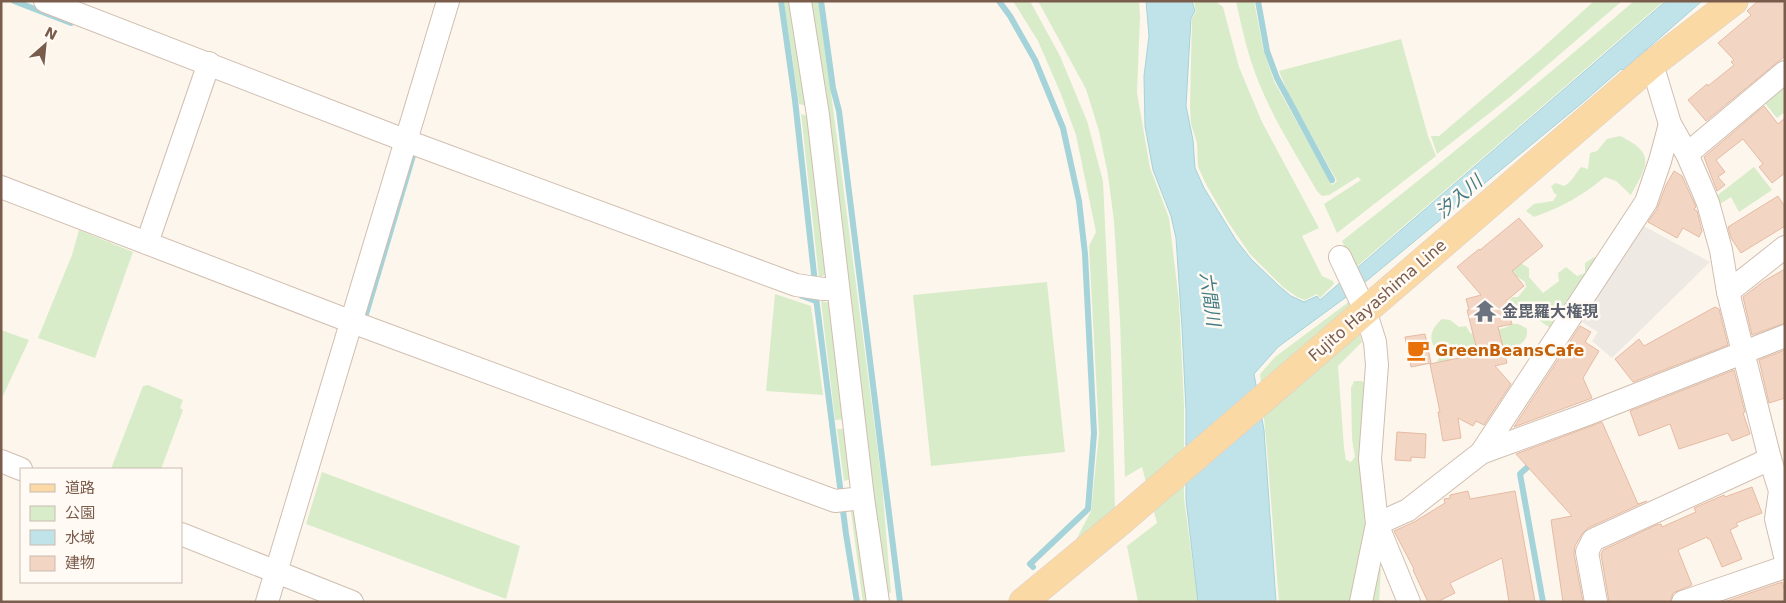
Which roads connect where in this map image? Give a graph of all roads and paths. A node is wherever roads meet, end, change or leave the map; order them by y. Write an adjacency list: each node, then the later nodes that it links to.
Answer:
1 (45, 1): 6 (street)
2 (448, 1): 9 (street)
3 (800, 1): 15 (street)
4 (1734, 1): 5 (main road, Fujito Hayashima Line)
5 (1652, 64): 8 (street); 17 (main road, Fujito Hayashima Line)
6 (207, 70): 9 (street); 12 (street)
7 (1785, 72): 10 (street)
8 (1670, 124): 10 (street); 21 (street)
9 (409, 146): 15 (street); 18 (street)
10 (1687, 154): 16 (street)
11 (1, 187): 12 (street)
12 (147, 243): 18 (street)
13 (1785, 247): 16 (street)
14 (1340, 257): 17 (street)
15 (822, 288): 25 (street)
16 (1728, 292): 20 (street)
17 (1361, 308): 27 (street); 32 (main road, Fujito Hayashima Line)
18 (355, 326): 25 (street); 31 (street)
19 (1785, 336): 20 (street)
20 (1743, 352): 21 (street); 22 (street)
21 (1481, 453): 27 (street)
22 (1770, 459): 26 (street); 37 (street)
23 (1, 462): 24 (street)
24 (20, 470)
25 (850, 499): 34 (street)
26 (1782, 499): 29 (street)
27 (1377, 524): 35 (street); 36 (street)
28 (182, 535): 31 (street)
29 (1785, 556)
30 (1785, 567): 38 (street)
31 (276, 582): 33 (street)
32 (1029, 600)
33 (352, 602)
34 (878, 602)
35 (1361, 602)
36 (1409, 602)
37 (1596, 602)
38 (1683, 602)

